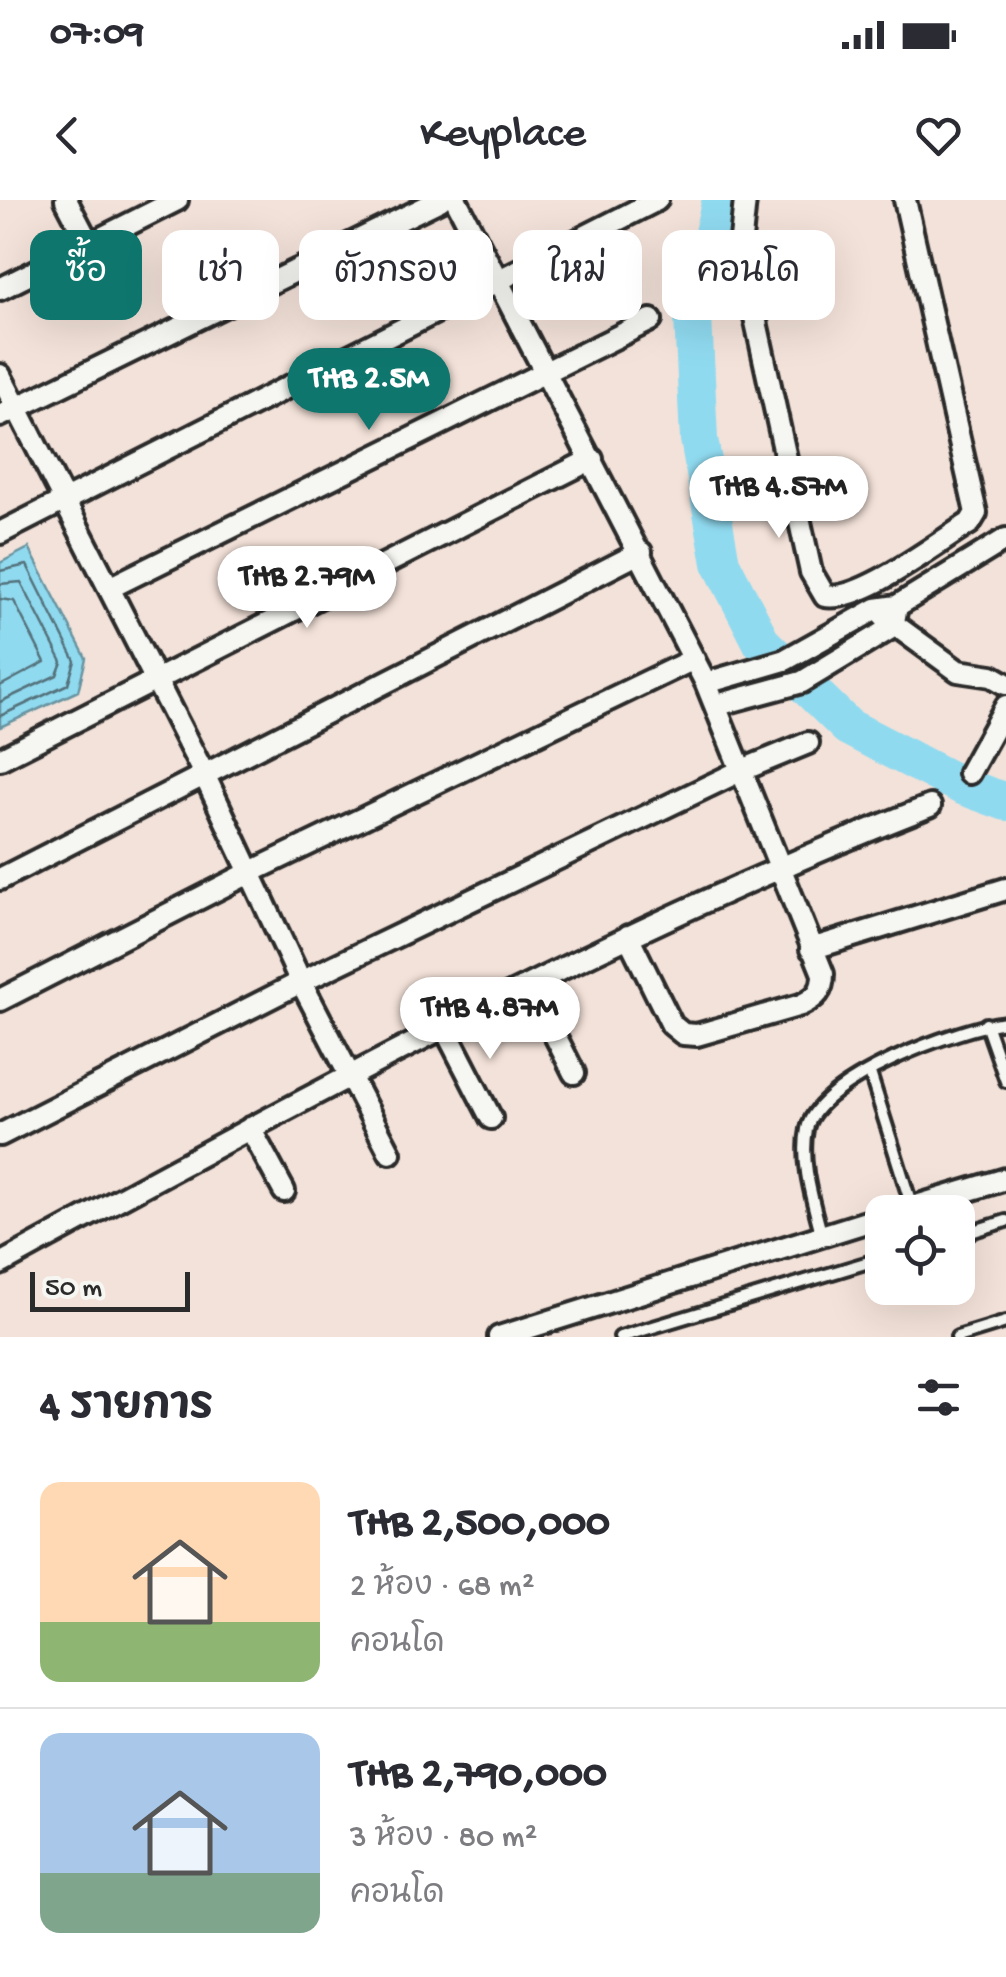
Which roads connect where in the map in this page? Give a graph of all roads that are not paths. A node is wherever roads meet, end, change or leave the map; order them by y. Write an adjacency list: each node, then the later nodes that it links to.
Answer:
1 (66, 200): 8 (street)
2 (177, 200): 9 (street)
3 (440, 200): 16 (street)
4 (456, 200): 11 (street)
5 (657, 200): 11 (street)
6 (745, 200): 7 (street)
7 (905, 200)
8 (82, 230)
9 (117, 230)
10 (30, 273): 12 (street)
11 (498, 281): 14 (street); 18 (street)
12 (0, 288)
13 (651, 320): 14 (street)
14 (548, 374): 17 (street); 22 (street)
15 (0, 375): 16 (street)
16 (8, 412): 18 (street)
17 (592, 459): 21 (street); 25 (street)
18 (64, 500): 19 (street); 22 (street)
19 (0, 532)
20 (1006, 539): 23 (street)
21 (641, 552): 24 (street); 34 (street)
22 (109, 588): 25 (street)
23 (889, 614): 26 (street); 27 (street); 28 (street)
24 (694, 659): 26 (street); 37 (street)
25 (155, 680): 31 (street); 34 (street)
26 (706, 683): 28 (street)
27 (1006, 684)
28 (717, 705): 32 (street)
29 (1006, 706): 33 (street)
30 (808, 744): 32 (street)
31 (0, 759)
32 (740, 772): 36 (street); 42 (street)
33 (969, 773)
34 (204, 774): 37 (street); 38 (street)
35 (930, 806): 36 (street)
36 (777, 866): 40 (street); 41 (street)
37 (251, 872): 42 (street); 44 (street)
38 (0, 879)
39 (1006, 889): 41 (street)
40 (628, 936): 41 (street); 43 (street)
41 (811, 949)
42 (301, 982): 50 (street); 54 (street)
43 (530, 986): 47 (street); 48 (street)
44 (0, 1000)
45 (1006, 1022): 46 (lane)
46 (986, 1024): 49 (lane); 51 (lane)
47 (445, 1029): 50 (street); 52 (street)
48 (574, 1073)
49 (870, 1073): 58 (lane); 63 (lane)
50 (350, 1078): 53 (street); 55 (street)
51 (1006, 1081)
52 (491, 1118)
53 (250, 1128): 57 (street); 65 (street)
54 (0, 1135)
55 (390, 1152)
56 (1006, 1179): 59 (street)
57 (284, 1191)
58 (900, 1195)
59 (953, 1195)
60 (1006, 1222): 62 (lane)
61 (865, 1223): 63 (street)
62 (975, 1231)
63 (822, 1237): 67 (street)
64 (865, 1263): 68 (lane)
65 (0, 1264)
66 (1006, 1322): 69 (lane)
67 (499, 1337)
68 (620, 1337)
69 (956, 1337)

